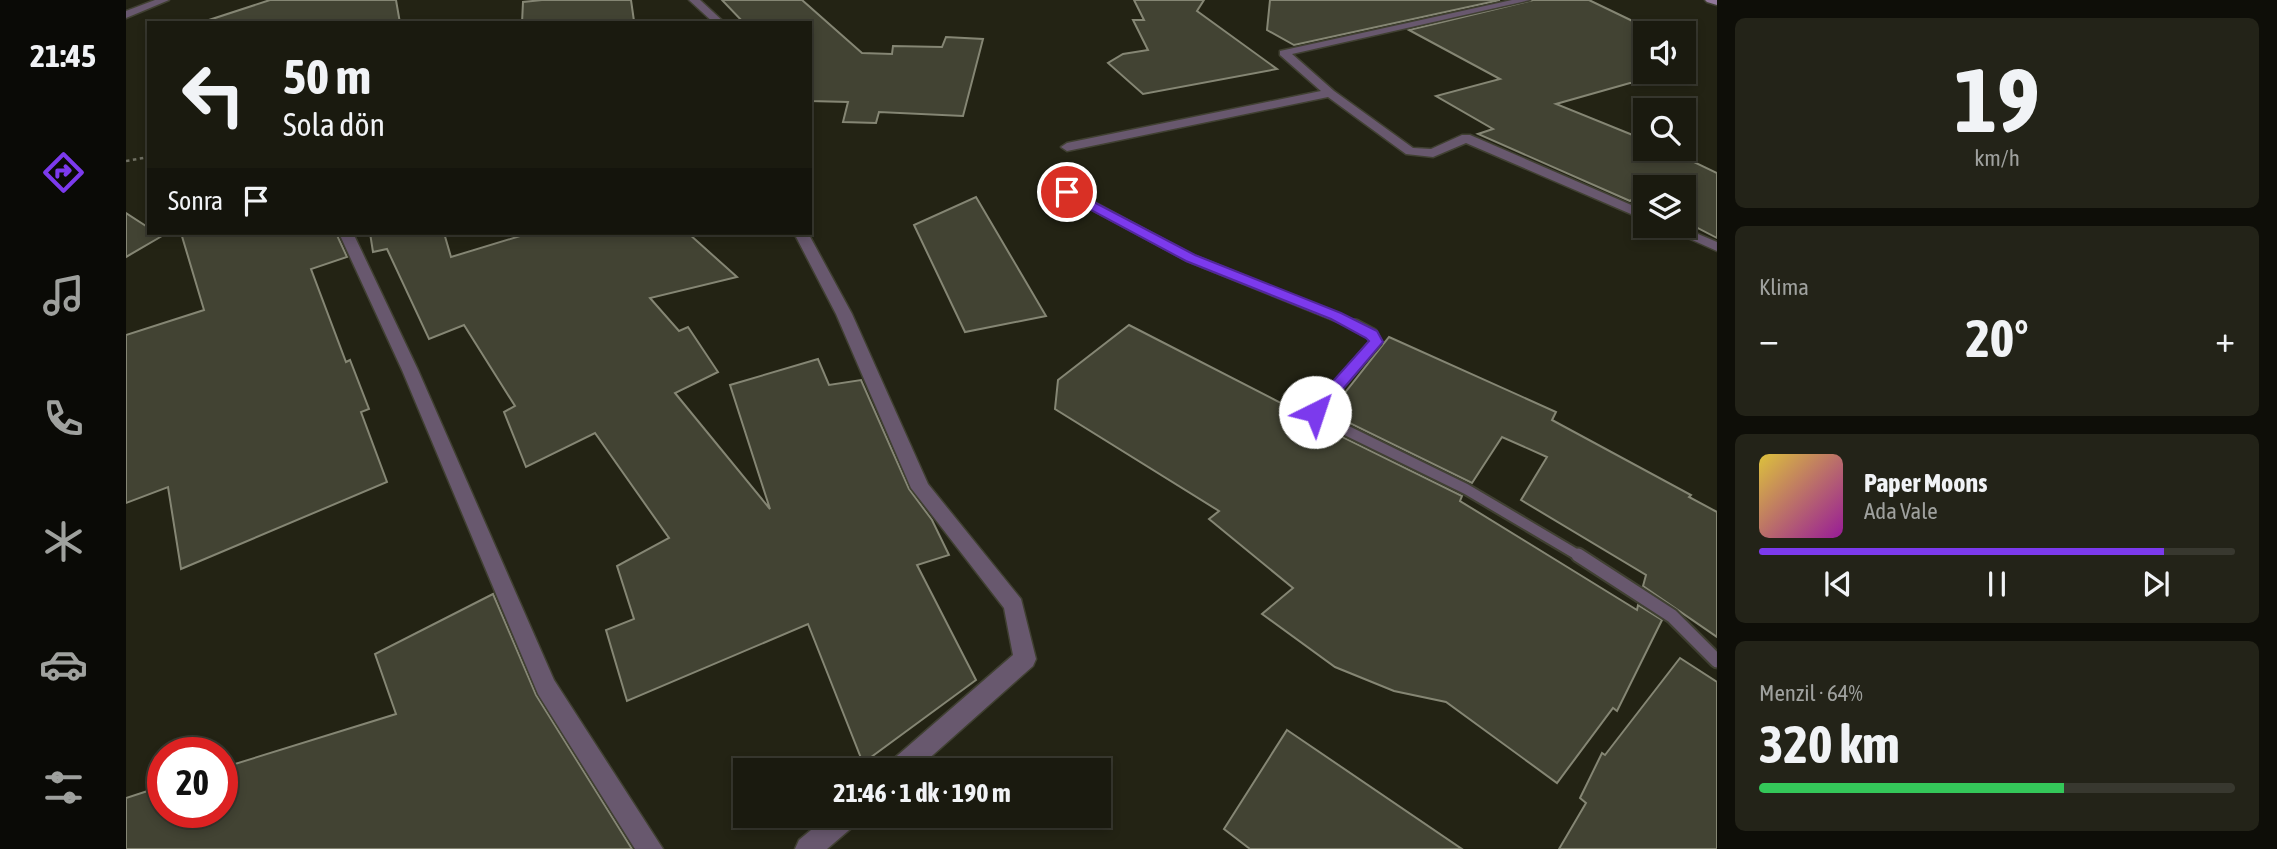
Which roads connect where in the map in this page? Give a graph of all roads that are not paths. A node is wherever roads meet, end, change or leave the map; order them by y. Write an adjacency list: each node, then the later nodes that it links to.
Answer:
1 (164, 0): 6 (street)
2 (694, 0): 7 (street)
3 (1525, 0): 8 (street)
4 (1710, 0): 5 (street)
5 (1717, 2)
6 (126, 15)
7 (718, 21)
8 (1330, 93): 9 (street); 11 (street)
9 (1067, 147)
10 (1067, 192): 16 (lane)
11 (1633, 211)
12 (347, 235): 19 (street)
13 (802, 235): 17 (street)
14 (1696, 238): 15 (street)
15 (1717, 247)
16 (1717, 661)
17 (912, 758)
18 (832, 828): 20 (street)
19 (650, 849)
20 (808, 849)

